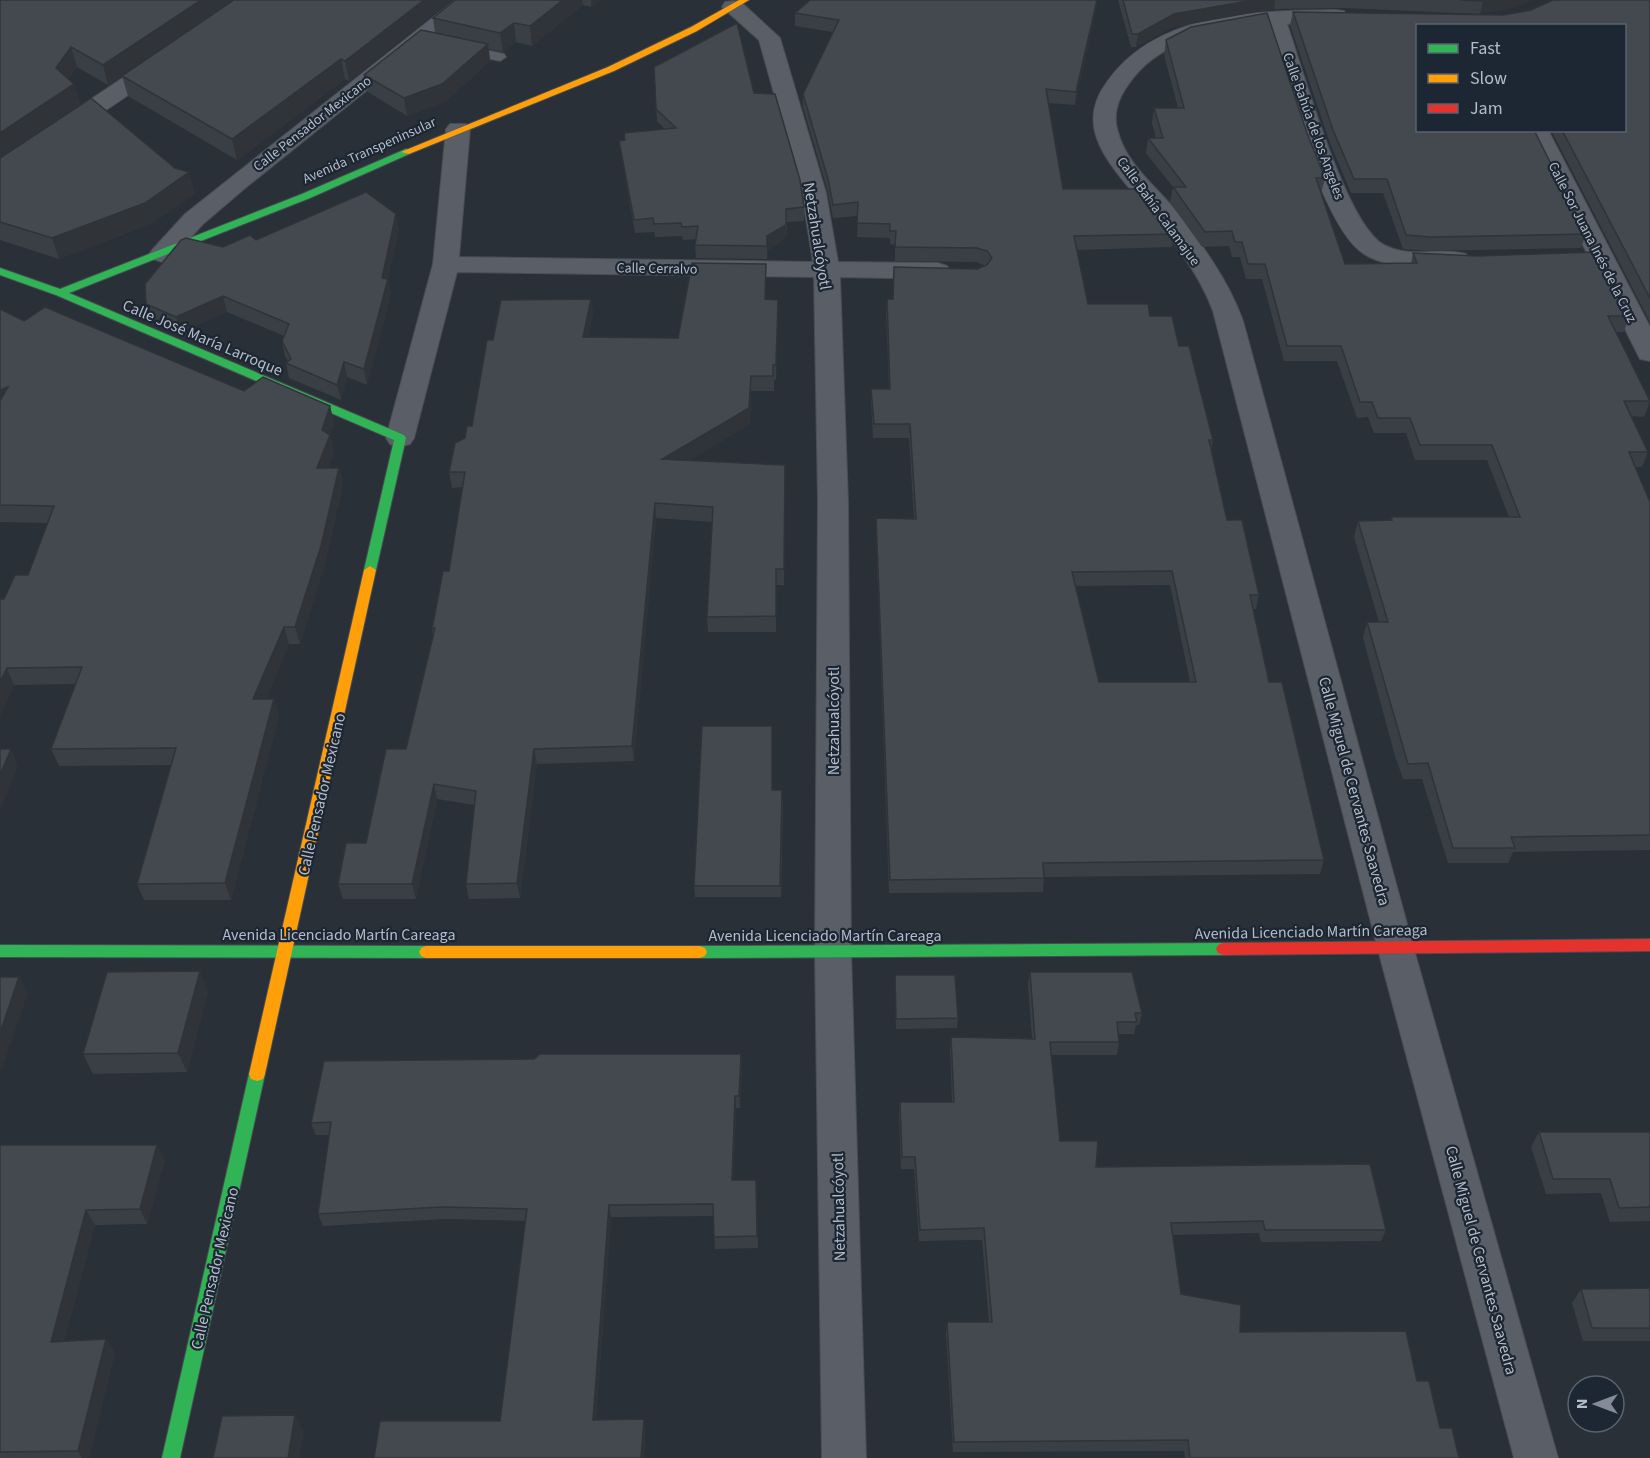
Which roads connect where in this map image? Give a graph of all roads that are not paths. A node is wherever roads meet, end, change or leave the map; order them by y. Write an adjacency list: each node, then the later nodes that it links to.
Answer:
1 (468, 0): 11 (street, Calle Pensador Mexicano)
2 (739, 4): 8 (main road, Avenida Transpeninsular); 14 (street, Netzahualcóyotl)
3 (1274, 16): 4 (street, Calle Bahía Calamajue); 12 (street, Calle Bahúa de los Angeles); 20 (street, Calle Bahía Calamajue)
4 (1355, 16)
5 (459, 48): 7 (lane)
6 (176, 52): 10 (street)
7 (500, 57)
8 (458, 129): 11 (main road, Avenida Transpeninsular); 13 (street, Calle Pensador Mexicano)
9 (1537, 132): 21 (street, Calle Sor Juana Inés de la Cruz)
10 (0, 171)
11 (162, 254): 19 (main road, Avenida Transpeninsular)
12 (1485, 259)
13 (446, 264): 14 (street, Calle Cerralvo); 22 (street, Calle Pensador Mexicano)
14 (827, 270): 16 (street, Calle Cerralvo); 27 (street, Netzahualcóyotl)
15 (0, 271): 17 (main road)
16 (965, 272)
17 (33, 283): 18 (main road); 19 (main road)
18 (11, 293)
19 (60, 293): 22 (main road, Calle José María Larroque)
20 (1221, 298): 24 (street, Calle Miguel de Cervantes Saavedra)
21 (1650, 353)
22 (400, 438): 25 (main road, Calle Pensador Mexicano)
23 (1650, 945): 24 (main road, Avenida Licenciado Martín Careaga)
24 (1395, 946): 27 (main road, Avenida Licenciado Martín Careaga); 30 (street, Calle Miguel de Cervantes Saavedra)
25 (286, 950): 26 (main road, Avenida Licenciado Martín Careaga); 27 (main road, Avenida Licenciado Martín Careaga); 28 (main road, Calle Pensador Mexicano)
26 (0, 951)
27 (833, 952): 29 (street, Netzahualcóyotl)
28 (171, 1458)
29 (844, 1458)
30 (1536, 1458)

